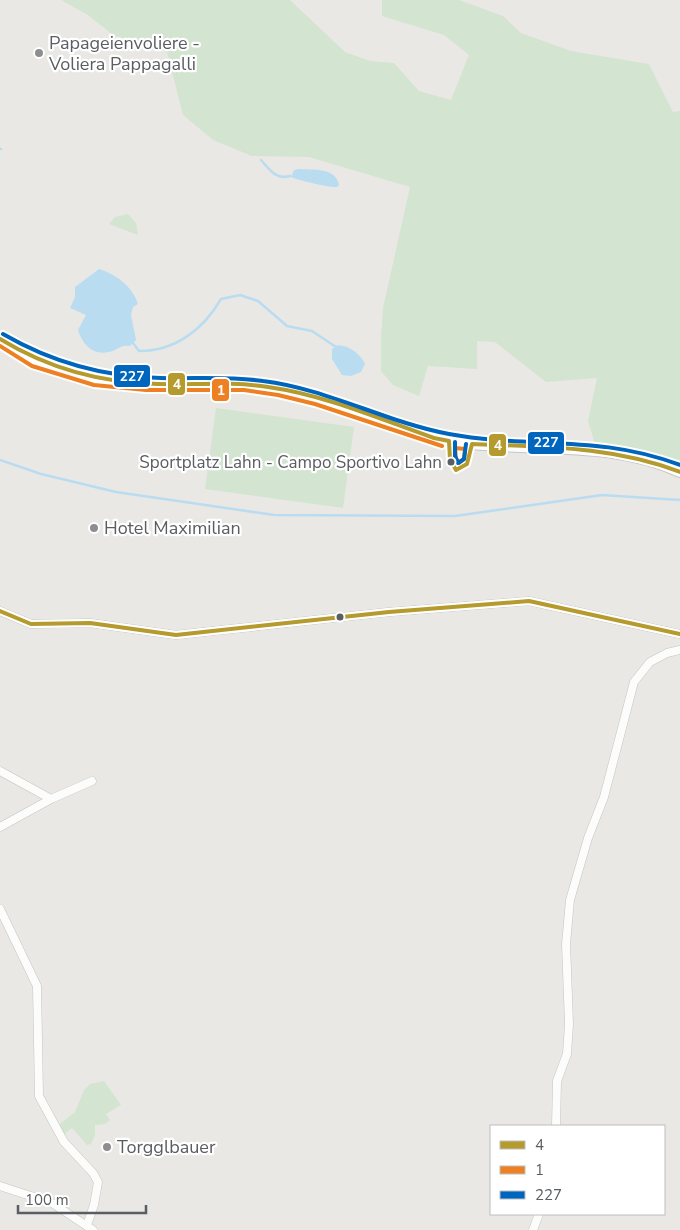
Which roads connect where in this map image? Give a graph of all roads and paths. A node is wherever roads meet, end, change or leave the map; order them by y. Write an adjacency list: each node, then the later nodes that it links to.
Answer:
1 (0, 338): 2 (main road)
2 (680, 472)
3 (0, 611): 4 (street)
4 (680, 634)
5 (680, 650): 11 (street)
6 (0, 770): 8 (street)
7 (92, 781): 8 (street)
8 (50, 799): 9 (street)
9 (0, 827)
10 (0, 909): 14 (street)
11 (556, 1125)
12 (0, 1186): 14 (street)
13 (539, 1215): 15 (street)
14 (90, 1227)
15 (533, 1230)

